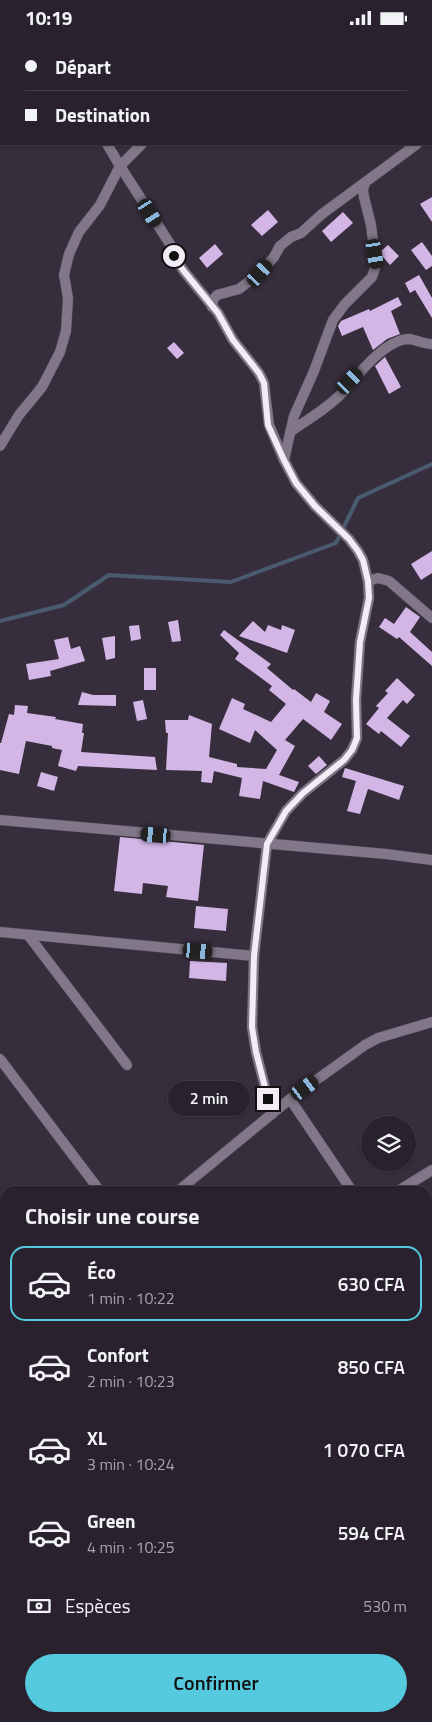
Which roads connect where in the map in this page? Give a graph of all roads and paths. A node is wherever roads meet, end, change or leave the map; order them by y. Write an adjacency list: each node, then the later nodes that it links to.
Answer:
1 (108, 145): 4 (street)
2 (141, 145): 4 (street)
3 (416, 145): 5 (street)
4 (120, 166): 6 (street); 9 (street)
5 (365, 183): 6 (street); 8 (street)
6 (212, 307): 10 (street)
7 (432, 344): 8 (street)
8 (290, 432): 10 (street)
9 (0, 446)
10 (284, 460): 11 (street)
11 (368, 581): 12 (street); 14 (street)
12 (432, 618)
13 (0, 821): 14 (street)
14 (267, 844): 15 (street); 18 (street)
15 (432, 860)
16 (0, 932): 17 (street)
17 (28, 935): 18 (street); 21 (street)
18 (254, 956): 23 (street)
19 (432, 1022): 22 (street)
20 (0, 1059): 25 (street)
21 (127, 1065)
22 (290, 1099): 23 (street); 27 (street)
23 (272, 1114): 26 (street)
24 (432, 1169): 28 (street)
25 (96, 1186)
26 (184, 1186)
27 (349, 1186)
28 (406, 1186)

